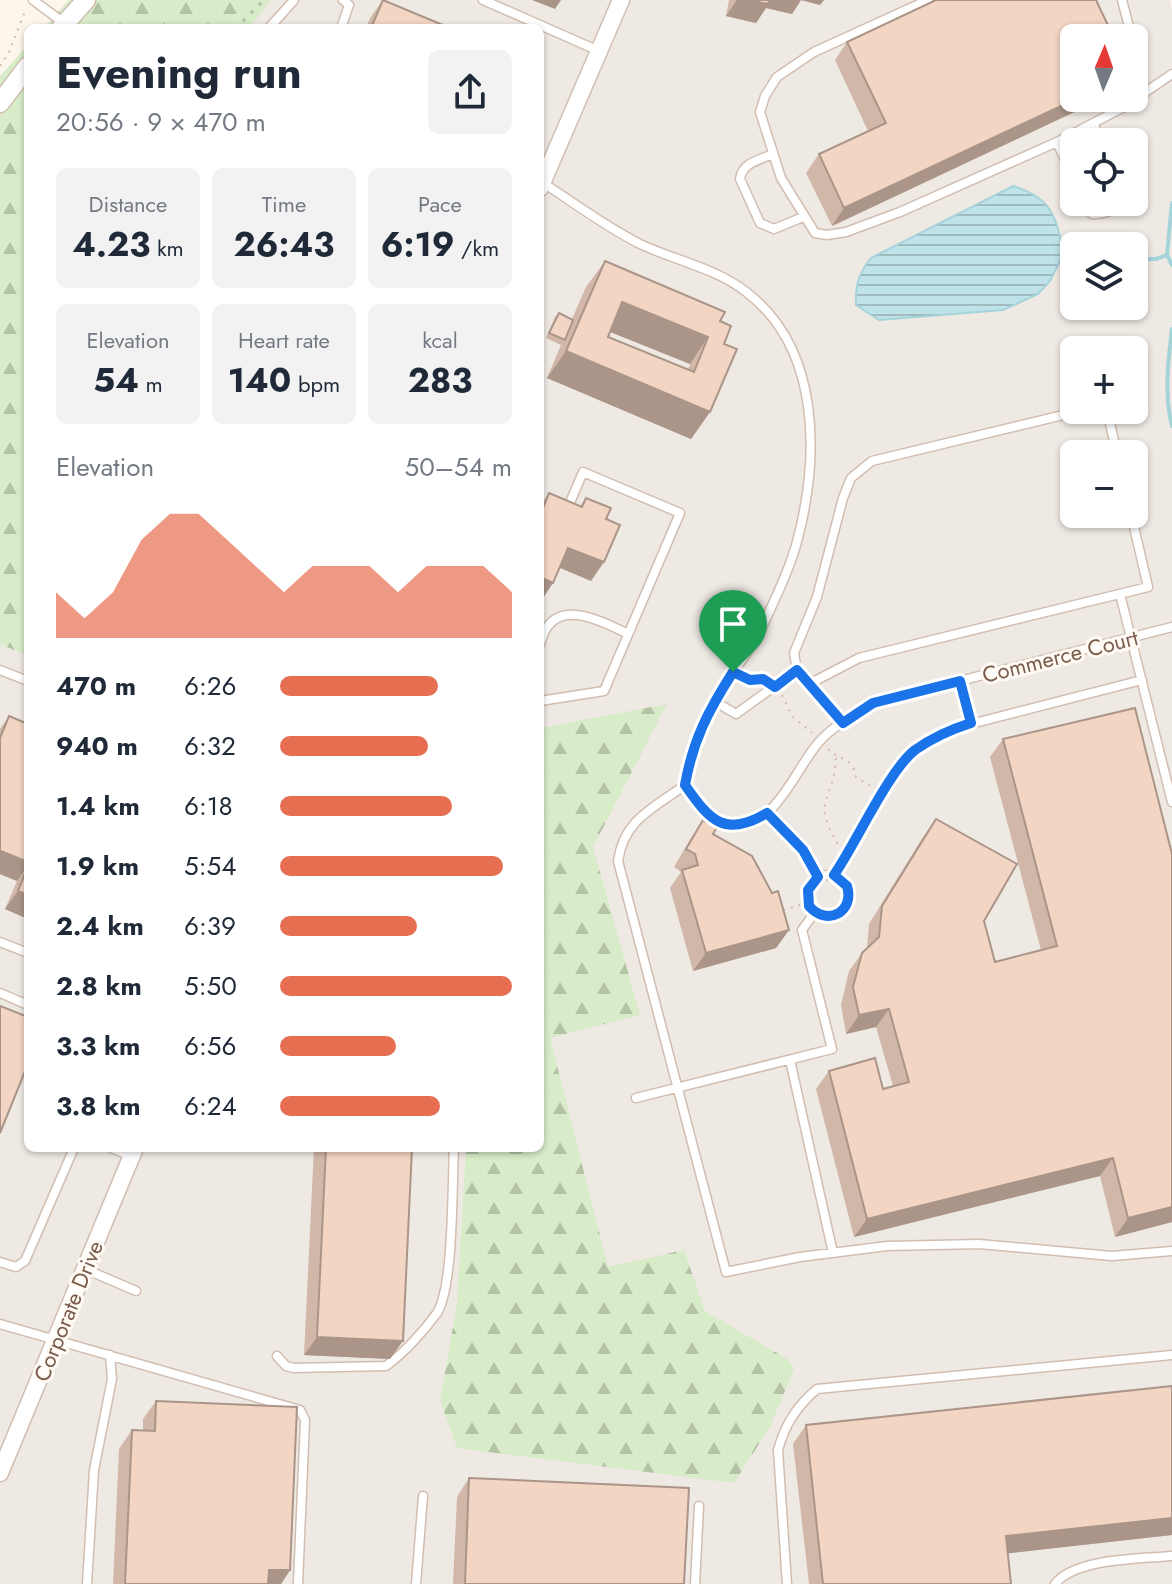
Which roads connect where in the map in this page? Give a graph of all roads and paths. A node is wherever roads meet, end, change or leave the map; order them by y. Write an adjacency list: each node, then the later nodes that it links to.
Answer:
1 (32, 0): 9 (lane); 17 (path)
2 (86, 0): 10 (street)
3 (294, 0): 11 (lane)
4 (343, 0): 12 (lane)
5 (483, 0): 13 (lane)
6 (621, 0): 16 (street)
7 (928, 0): 27 (lane)
8 (1122, 0): 14 (lane)
9 (61, 24)
10 (65, 24)
11 (273, 24)
12 (342, 24)
13 (538, 24)
14 (1128, 24)
15 (544, 27): 16 (lane)
16 (599, 51): 28 (street)
17 (0, 66)
18 (24, 71): 21 (street)
19 (1172, 74): 20 (lane)
20 (1148, 91)
21 (0, 103)
22 (1112, 112): 23 (lane)
23 (1093, 123): 24 (lane); 25 (lane)
24 (1095, 128)
25 (1057, 142): 26 (lane); 30 (lane)
26 (1060, 149)
27 (773, 154): 30 (lane); 30 (lane)
28 (544, 178)
29 (544, 187): 41 (lane)
30 (803, 217)
31 (1060, 416): 40 (lane)
32 (565, 514): 37 (lane)
33 (1134, 528): 34 (lane)
34 (1120, 594): 38 (lane); 45 (lane)
35 (1172, 627): 38 (lane, Commerce Court)
36 (544, 634): 37 (lane)
37 (628, 634): 47 (lane)
38 (1132, 638): 43 (lane); 44 (lane, Commerce Court)
39 (0, 670): 42 (lane)
40 (797, 670): 45 (lane); 46 (lane)
41 (733, 672): 46 (path); 48 (lane)
42 (24, 679)
43 (1142, 680): 50 (lane); 55 (lane)
44 (960, 681): 49 (lane, Commerce Court); 50 (lane)
45 (809, 684): 49 (lane)
46 (775, 687): 48 (lane); 51 (path)
47 (544, 700)
48 (714, 701): 53 (lane)
49 (843, 723): 51 (lane, Commerce Court)
50 (971, 723): 54 (lane)
51 (820, 741): 52 (path); 56 (lane, Commerce Court)
52 (836, 757): 54 (path); 57 (path)
53 (685, 785): 56 (lane); 68 (lane)
54 (883, 794): 57 (lane)
55 (1172, 802)
56 (767, 813): 59 (lane)
57 (847, 857): 58 (lane)
58 (834, 875): 59 (lane); 62 (lane)
59 (818, 877): 60 (lane)
60 (808, 903): 61 (path); 62 (lane)
61 (776, 912)
62 (815, 912): 67 (lane)
63 (0, 942): 64 (lane)
64 (24, 951)
65 (0, 993): 66 (lane)
66 (24, 1003)
67 (790, 1060): 68 (lane); 74 (lane)
68 (676, 1087): 69 (lane); 74 (lane)
69 (636, 1098)
70 (72, 1152): 75 (lane)
71 (133, 1152): 76 (street, Corporate Drive)
72 (454, 1152): 82 (lane)
73 (1172, 1251): 74 (lane)
74 (833, 1253)
75 (0, 1262)
76 (85, 1269): 77 (lane); 79 (street, Corporate Drive)
77 (136, 1291)
78 (0, 1324): 79 (lane)
79 (56, 1339): 80 (lane); 83 (street, Corporate Drive)
80 (110, 1355): 87 (lane); 88 (lane)
81 (1172, 1355): 91 (lane)
82 (277, 1356)
83 (0, 1473)
84 (423, 1496): 89 (lane)
85 (699, 1506): 90 (lane)
86 (1172, 1556): 92 (lane)
87 (87, 1584)
88 (298, 1584)
89 (416, 1584)
90 (695, 1584)
91 (787, 1584)
92 (1055, 1584)

